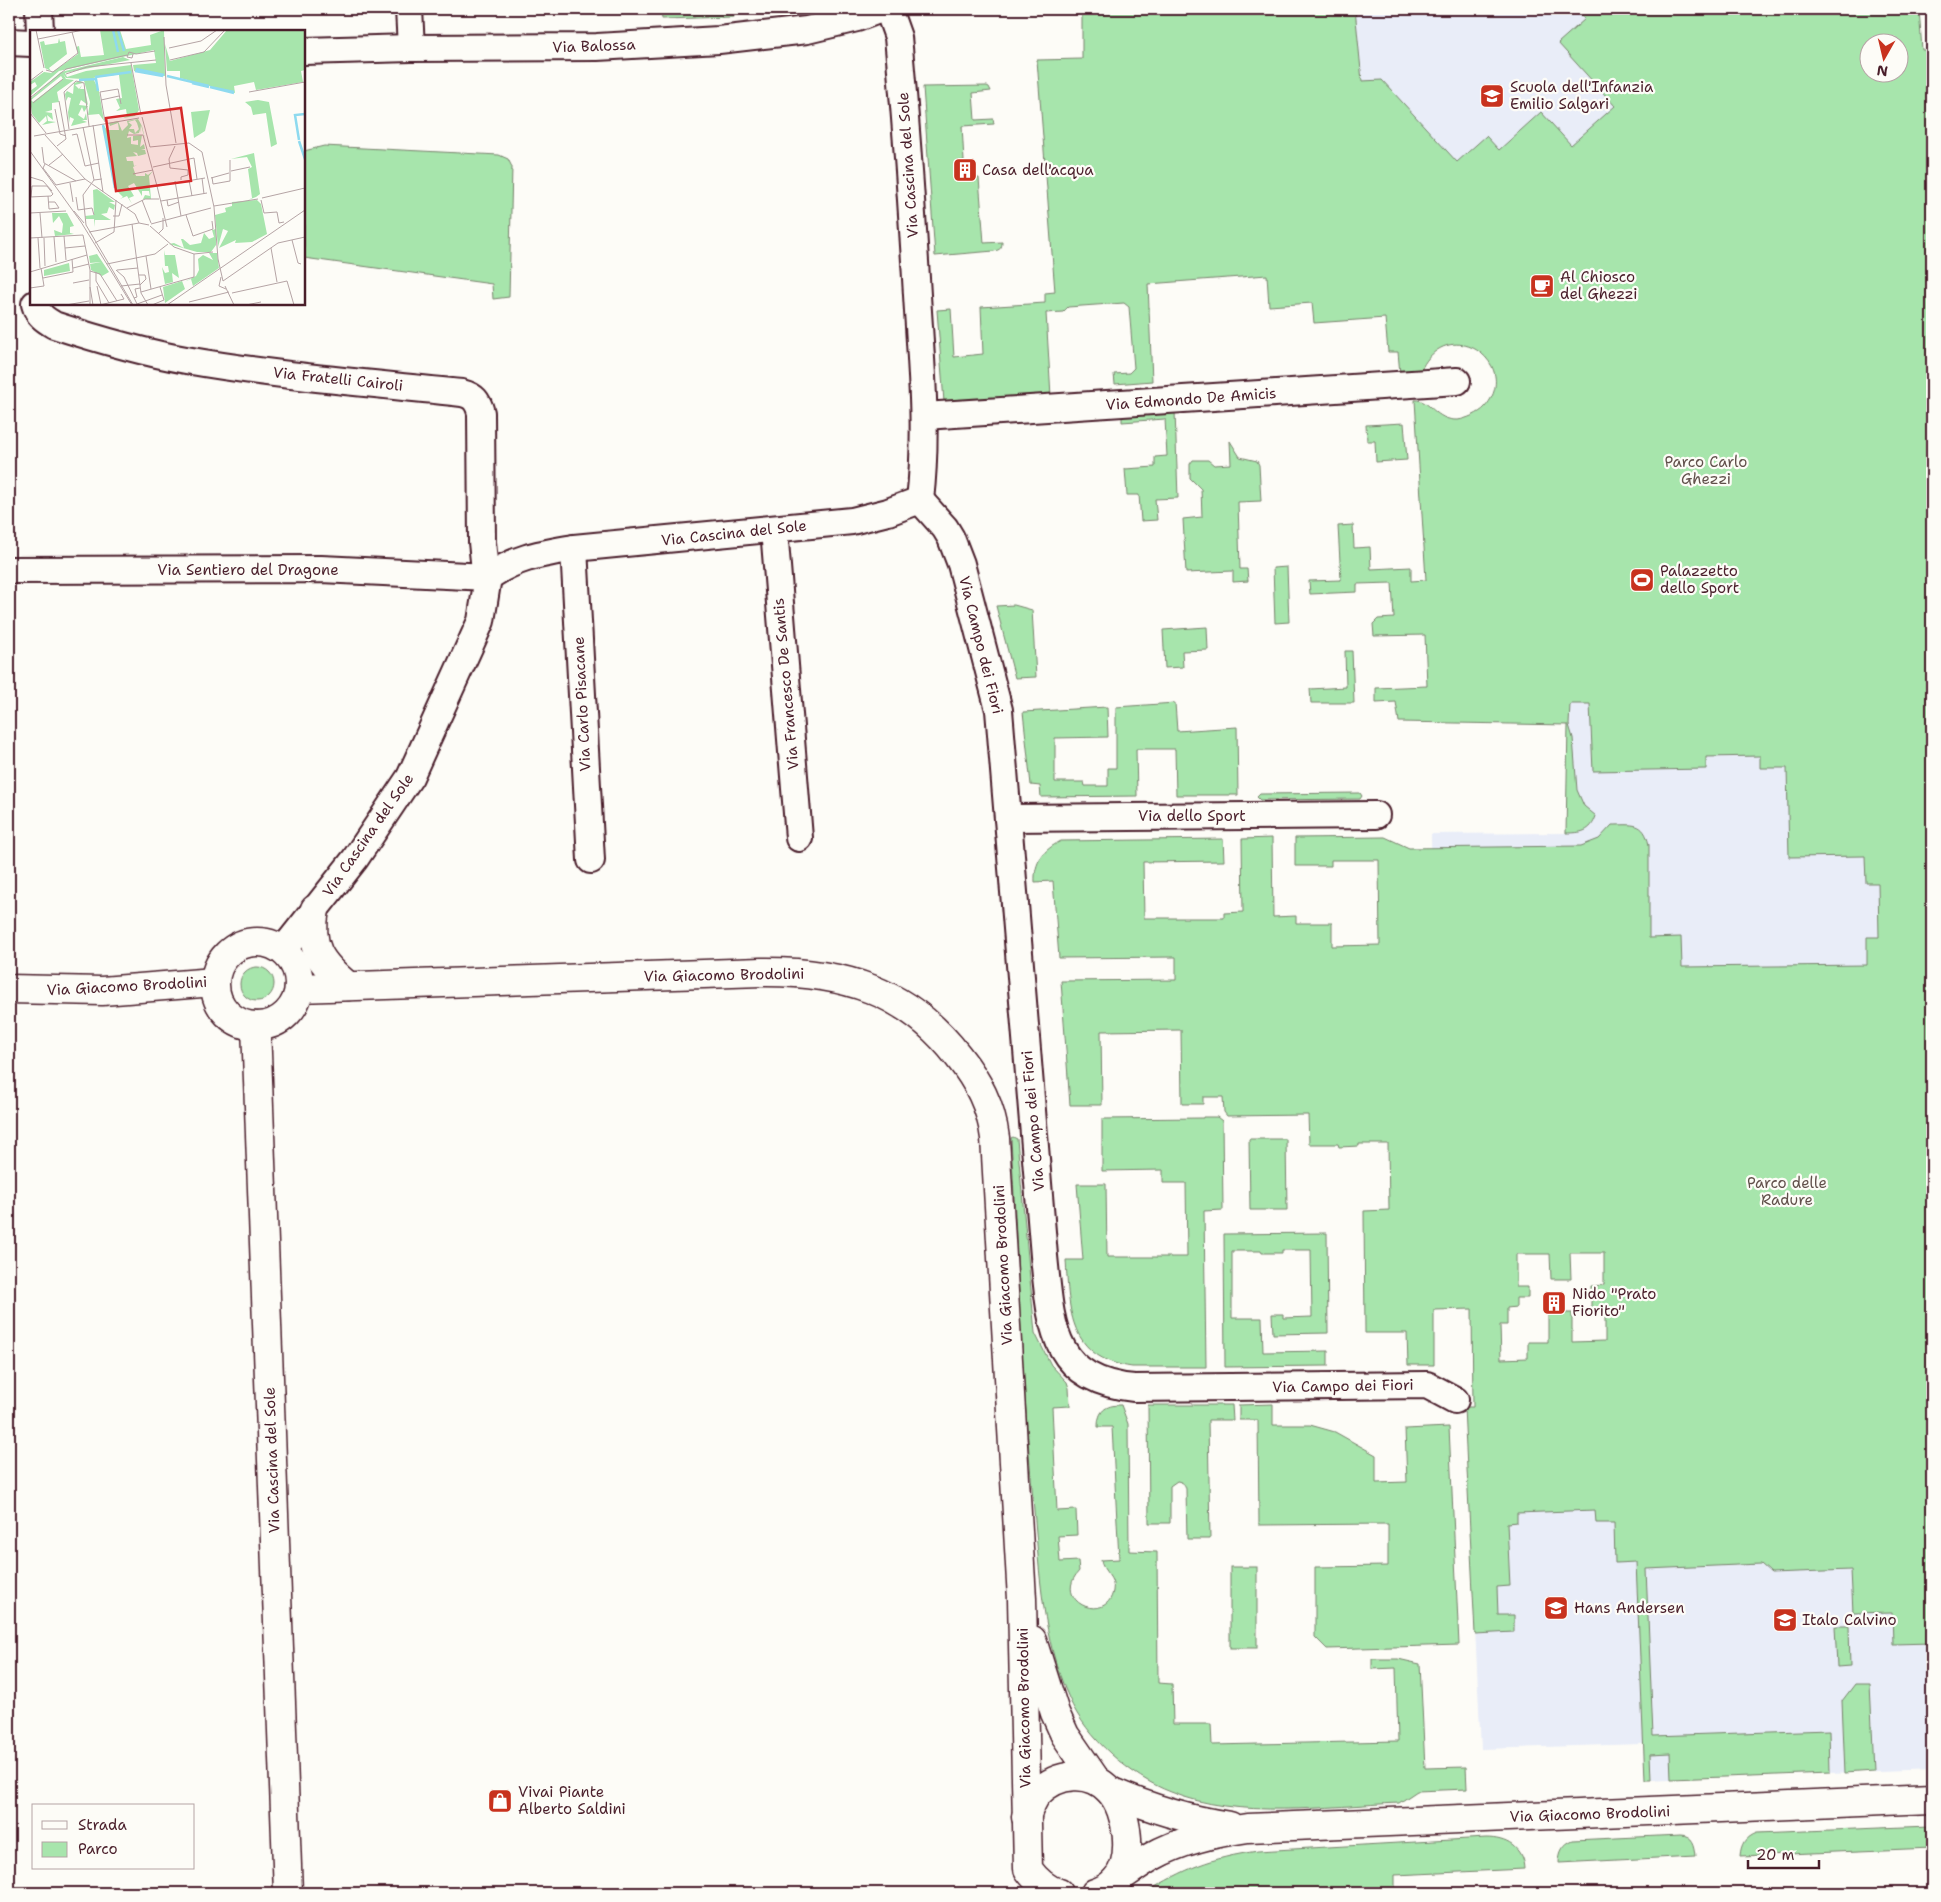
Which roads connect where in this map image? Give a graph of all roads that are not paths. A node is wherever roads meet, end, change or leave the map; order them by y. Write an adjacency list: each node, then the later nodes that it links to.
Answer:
1 (40, 9): 5 (street)
2 (408, 9): 8 (street)
3 (881, 9): 8 (street, Via Balossa)
4 (888, 9): 12 (street, Via Cascina del Sole)
5 (40, 30)
6 (9, 42): 7 (street)
7 (30, 43)
8 (411, 48): 9 (street, Via Balossa)
9 (305, 52)
10 (35, 305): 17 (street, Via Fratelli Cairoli)
11 (1457, 381): 12 (street, Via Edmondo De Amicis)
12 (924, 416): 13 (street, Via Cascina del Sole)
13 (920, 500): 14 (street, Via Cascina del Sole); 19 (street, Via Campo dei Fiori)
14 (774, 529): 15 (street, Via Cascina del Sole); 20 (street, Via Francesco De Santis)
15 (574, 548): 17 (street, Via Cascina del Sole); 21 (street, Via Carlo Pisacane)
16 (9, 570): 17 (street, Via Sentiero del Dragone)
17 (488, 577): 22 (street, Via Cascina del Sole)
18 (1376, 815): 19 (street, Via dello Sport)
19 (1008, 818): 29 (street, Via Campo dei Fiori)
20 (799, 838)
21 (591, 860)
22 (315, 909): 23 (street, Via Cascina del Sole); 25 (street)
23 (283, 950): 24 (street); 26 (street)
24 (214, 982): 27 (street, Via Giacomo Brodolini); 28 (street)
25 (348, 986): 26 (street, Via Giacomo Brodolini); 30 (street, Via Giacomo Brodolini)
26 (299, 988): 28 (street)
27 (9, 989)
28 (256, 1026): 37 (street, Via Cascina del Sole)
29 (1455, 1400)
30 (1022, 1599): 31 (street, Via Giacomo Brodolini); 33 (street, Via Giacomo Brodolini)
31 (1103, 1786): 33 (street); 34 (street, Via Giacomo Brodolini); 36 (street)
32 (1932, 1799): 34 (street, Via Giacomo Brodolini)
33 (1026, 1817): 35 (street, Via Giacomo Brodolini)
34 (1248, 1828): 36 (street, Via Giacomo Brodolini)
35 (1028, 1881): 38 (street)
36 (1104, 1889)
37 (288, 1893)
38 (1059, 1893)

